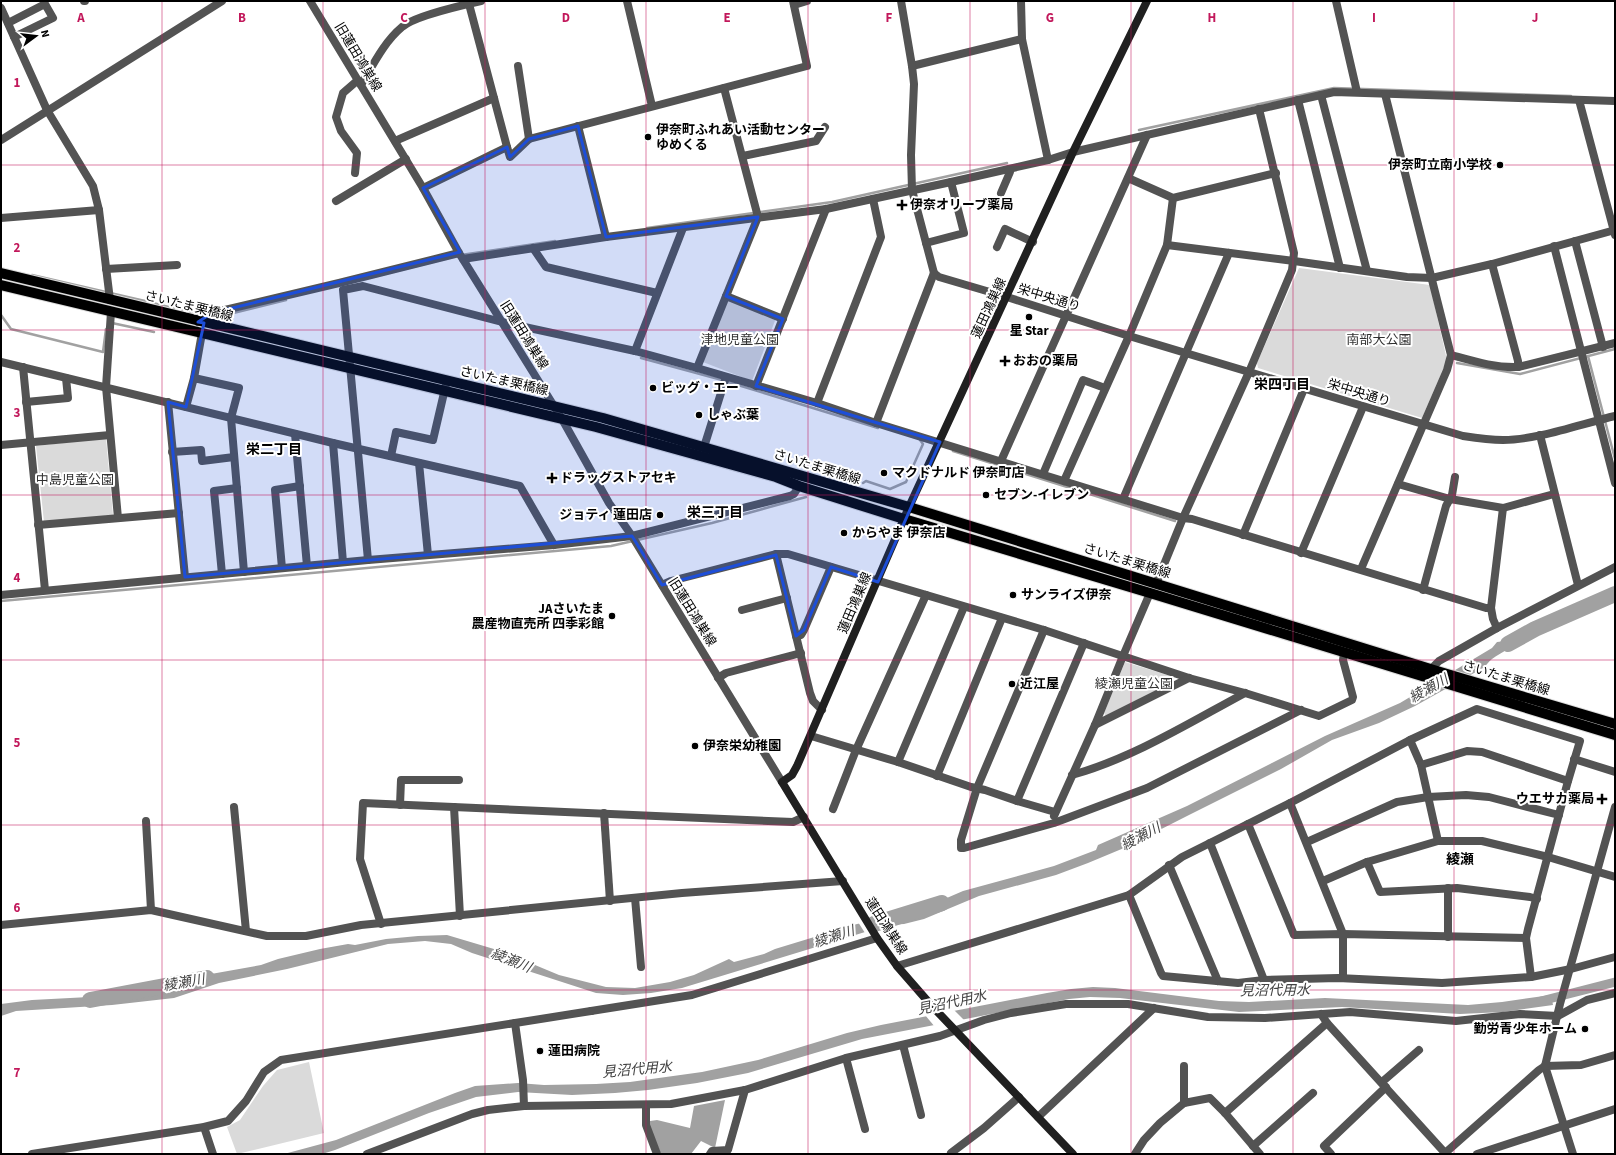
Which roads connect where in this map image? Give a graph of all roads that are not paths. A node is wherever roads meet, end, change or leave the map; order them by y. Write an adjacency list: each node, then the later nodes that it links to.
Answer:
1 (310, 1): 18 (street, 旧蓮田鴻巣線)
2 (481, 1): 11 (street)
3 (626, 1): 27 (street)
4 (807, 1): 10 (street)
5 (901, 1): 17 (street)
6 (1021, 1): 15 (street)
7 (1147, 1): 37 (main road, 蓮田鴻巣線)
8 (1336, 1): 20 (street)
9 (218, 2): 29 (street)
10 (793, 3): 19 (street)
11 (469, 4): 18 (street); 23 (street)
12 (1, 8): 13 (street)
13 (8, 22): 14 (street); 14 (street)
14 (14, 37): 29 (street)
15 (1022, 39): 17 (street); 40 (street)
16 (518, 66): 33 (street)
17 (912, 66): 47 (street)
18 (359, 82): 35 (street, 旧蓮田鴻巣線); 42 (street)
19 (724, 88): 27 (street); 38 (street)
20 (1356, 92): 21 (street); 22 (street)
21 (1385, 94): 25 (street); 76 (street)
22 (1321, 95): 24 (street); 73 (street)
23 (494, 98): 35 (street); 36 (street)
24 (1298, 100): 28 (street); 71 (street)
25 (1579, 100): 26 (street); 57 (street)
26 (1615, 101)
27 (652, 106): 30 (street)
28 (1260, 109): 32 (street); 43 (street)
29 (47, 110): 34 (street); 53 (street)
30 (578, 126): 33 (street); 58 (street)
31 (825, 127): 38 (street)
32 (1147, 135): 37 (street); 44 (street)
33 (529, 139): 36 (street)
34 (1, 140)
35 (395, 141): 39 (street, 旧蓮田鴻巣線)
36 (507, 147): 46 (street)
37 (1074, 152): 40 (street); 60 (main road, 蓮田鴻巣線)
38 (743, 156): 55 (street)
39 (406, 159): 46 (street, 旧蓮田鴻巣線); 51 (street)
40 (1048, 160): 41 (street)
41 (1009, 169): 45 (street); 48 (street)
42 (355, 173)
43 (1276, 173): 50 (street); 68 (street)
44 (1128, 178): 50 (street); 83 (street)
45 (951, 182): 47 (street); 61 (street)
46 (423, 188): 67 (street, 旧蓮田鴻巣線)
47 (912, 190): 49 (street); 61 (street)
48 (1001, 193)
49 (873, 198): 52 (street); 114 (street)
50 (1172, 198): 62 (street)
51 (336, 201)
52 (826, 209): 55 (street); 85 (street)
53 (99, 210): 54 (street); 72 (street)
54 (1, 218)
55 (758, 218): 56 (street); 80 (street)
56 (683, 228): 58 (street); 79 (street)
57 (1615, 231): 59 (street)
58 (606, 237): 65 (street)
59 (1575, 241): 63 (street); 91 (street)
60 (1033, 242): 64 (street); 81 (main road, 蓮田鴻巣線)
61 (926, 244): 74 (street)
62 (1167, 245): 66 (street); 89 (street)
63 (1554, 246): 70 (street); 93 (street)
64 (997, 247)
65 (533, 248): 67 (street); 79 (street)
66 (1229, 253): 68 (street); 94 (street)
67 (461, 256): 78 (street); 87 (street, 旧蓮田鴻巣線)
68 (1294, 261): 71 (street); 102 (street)
69 (177, 264): 72 (street)
70 (1492, 264): 76 (street); 99 (street)
71 (1340, 268): 73 (street)
72 (106, 269): 82 (street)
73 (1367, 271): 76 (street)
74 (934, 273): 81 (street, 栄中央通り); 122 (street)
75 (1, 274): 82 (main road, さいたま栗橋線)
76 (1432, 278): 95 (street)
77 (1, 285): 84 (main road, さいたま栗橋線)
78 (350, 285): 86 (street); 87 (street); 96 (street)
79 (657, 293): 92 (street)
80 (726, 296): 85 (street); 101 (street)
81 (1007, 297): 83 (street, 栄中央通り); 128 (main road, 蓮田鴻巣線)
82 (110, 300): 86 (main road, さいたま栗橋線)
83 (1067, 316): 89 (street, 栄中央通り); 136 (street)
84 (110, 319): 88 (main road, さいたま栗橋線); 108 (street)
85 (782, 319): 107 (street)
86 (198, 322): 96 (main road, さいたま栗橋線)
87 (502, 322): 92 (street); 115 (street, 旧蓮田鴻巣線)
88 (202, 333): 100 (main road, さいたま栗橋線); 105 (street)
89 (1129, 336): 94 (street, 栄中央通り); 109 (street)
90 (1615, 344): 91 (street)
91 (1603, 347): 93 (street)
92 (635, 351): 101 (street)
93 (1581, 352): 99 (street); 121 (street)
94 (1186, 353): 102 (street, 栄中央通り); 148 (street)
95 (1451, 355): 99 (street); 123 (street)
96 (348, 356): 100 (street); 106 (main road, さいたま栗橋線)
97 (1, 362): 98 (street)
98 (23, 367): 104 (street); 112 (street)
99 (1518, 367)
100 (349, 368): 111 (main road, さいたま栗橋線); 131 (street)
101 (697, 368): 103 (street)
102 (1249, 372): 110 (street, 栄中央通り); 153 (street)
103 (726, 376): 107 (street); 132 (street)
104 (66, 378): 108 (street); 112 (street)
105 (194, 378): 116 (street); 119 (street)
106 (447, 380): 111 (street); 115 (main road, さいたま栗橋線)
107 (756, 386): 114 (street)
108 (106, 387): 113 (street); 124 (street)
109 (1105, 388): 138 (street); 140 (street)
110 (1304, 389): 117 (street, 栄中央通り); 156 (street)
111 (444, 391): 120 (main road, さいたま栗橋線); 134 (street)
112 (26, 402): 127 (street)
113 (168, 402): 116 (street); 133 (street)
114 (817, 403): 122 (street)
115 (554, 406): 120 (street, 旧蓮田鴻巣線); 132 (main road, さいたま栗橋線)
116 (186, 407): 119 (street)
117 (1363, 407): 123 (street, 栄中央通り); 159 (street)
118 (1615, 416): 121 (street, 栄中央通り)
119 (231, 418): 125 (street); 135 (street)
120 (562, 419): 144 (main road, さいたま栗橋線); 157 (street, 旧蓮田鴻巣線)
121 (1599, 420): 126 (street, 栄中央通り); 141 (street)
122 (876, 423): 128 (street)
123 (1423, 425): 126 (street, 栄中央通り); 142 (street)
124 (110, 434): 127 (street); 152 (street)
125 (296, 434): 129 (street); 143 (street)
126 (1540, 435): 146 (street)
127 (30, 442): 130 (street); 155 (street)
128 (940, 442): 136 (street); 149 (main road, 蓮田鴻巣線)
129 (333, 443): 131 (street); 163 (street)
130 (1, 445)
131 (357, 448): 134 (street); 162 (street)
132 (704, 448): 149 (main road, さいたま栗橋線)
133 (172, 452): 135 (street); 151 (street)
134 (391, 456): 137 (street)
135 (234, 457): 145 (street)
136 (1001, 461): 138 (street)
137 (419, 463): 158 (street); 161 (street)
138 (1043, 474): 140 (street)
139 (1455, 477): 147 (street)
140 (1064, 481): 148 (street)
141 (1615, 483)
142 (1398, 484): 147 (street); 168 (street)
143 (300, 486): 164 (street); 167 (street)
144 (799, 486): 154 (main road, さいたま栗橋線); 157 (street)
145 (237, 488): 169 (street); 170 (street)
146 (1554, 494): 150 (street); 174 (street)
147 (1450, 499): 150 (street); 177 (street)
148 (1123, 500): 153 (street)
149 (909, 507): 154 (main road, 蓮田鴻巣線); 175 (main road, さいたま栗橋線)
150 (1503, 508): 182 (street)
151 (179, 513): 152 (street); 171 (street)
152 (118, 518): 155 (street)
153 (1183, 518): 156 (street); 175 (street)
154 (904, 519): 172 (main road, 蓮田鴻巣線); 175 (main road, さいたま栗橋線)
155 (38, 525): 176 (street)
156 (1243, 535): 159 (street)
157 (632, 537): 158 (street); 173 (street, 旧蓮田鴻巣線)
158 (554, 545): 161 (street)
159 (1301, 553): 168 (street)
160 (776, 554): 165 (street); 173 (street); 180 (street)
161 (428, 555): 162 (street)
162 (368, 560): 163 (street)
163 (343, 562): 164 (street)
164 (307, 566): 167 (street)
165 (831, 567): 172 (street); 187 (street)
166 (1615, 567): 174 (street)
167 (282, 568): 169 (street)
168 (1361, 569): 177 (street)
169 (244, 572): 170 (street)
170 (222, 574): 171 (street)
171 (185, 577): 176 (street)
172 (878, 582): 179 (street); 196 (main road, 蓮田鴻巣線)
173 (662, 585): 193 (street, 旧蓮田鴻巣線)
174 (1578, 585): 185 (street)
175 (1153, 588): 189 (main road, さいたま栗橋線); 191 (street); 192 (main road, さいたま栗橋線)
176 (45, 590): 178 (street)
177 (1424, 590): 182 (street)
178 (1, 594)
179 (926, 595): 181 (street); 203 (street)
180 (787, 598): 183 (street); 187 (street)
181 (964, 607): 184 (street); 205 (street)
182 (1491, 608): 185 (street)
183 (742, 610)
184 (1002, 618): 186 (street); 209 (street)
185 (1497, 628): 192 (street)
186 (1044, 630): 188 (street); 213 (street)
187 (796, 636): 190 (street)
188 (1084, 643): 191 (street); 215 (street)
189 (1344, 653): 192 (main road, さいたま栗橋線); 197 (street)
190 (801, 654): 193 (street); 196 (street)
191 (1123, 656): 194 (street); 199 (street)
192 (1432, 672): 198 (main road, さいたま栗橋線); 200 (main road, さいたま栗橋線)
193 (718, 678): 212 (street, 旧蓮田鴻巣線)
194 (1189, 678): 195 (street); 199 (street)
195 (1245, 693): 197 (street); 208 (street)
196 (822, 710): 201 (main road, 蓮田鴻巣線)
197 (1301, 710): 228 (street)
198 (1615, 724)
199 (1095, 725): 208 (street)
200 (1615, 735)
201 (811, 736): 203 (street); 212 (main road, 蓮田鴻巣線)
202 (1410, 740): 204 (street); 206 (street); 216 (street)
203 (856, 750): 205 (street); 221 (street)
204 (1574, 759): 207 (street); 211 (street)
205 (898, 762): 209 (street)
206 (1421, 765): 211 (street); 214 (street)
207 (1615, 772)
208 (1072, 775): 222 (street)
209 (937, 776): 213 (street)
210 (459, 780): 217 (street)
211 (1568, 781): 224 (street)
212 (782, 782): 225 (main road, 蓮田鴻巣線)
213 (977, 788): 215 (street); 228 (street)
214 (1428, 797): 224 (street); 230 (street); 231 (street)
215 (1017, 801): 222 (street)
216 (1290, 803): 229 (street); 231 (street)
217 (400, 805): 219 (street); 247 (street)
218 (234, 807): 249 (street)
219 (454, 807): 223 (street); 246 (street)
220 (1615, 807): 227 (street)
221 (833, 809)
222 (1055, 812): 228 (street)
223 (604, 813): 225 (street); 244 (street)
224 (1559, 815): 233 (street)
225 (804, 818): 238 (main road, 蓮田鴻巣線)
226 (146, 821): 245 (street)
227 (1613, 821): 236 (street)
228 (1054, 822)
229 (1248, 824): 232 (street); 250 (street)
230 (1438, 841): 233 (street); 234 (street)
231 (1307, 842): 239 (street)
232 (1210, 843): 235 (street); 260 (street)
233 (1548, 857): 236 (street); 243 (street)
234 (1367, 862): 239 (street); 240 (street)
235 (1169, 866): 241 (street); 261 (street)
236 (1597, 872): 237 (street); 257 (street)
237 (1615, 877)
238 (843, 881): 242 (street); 251 (main road, 蓮田鴻巣線)
239 (1323, 881): 250 (street)
240 (1448, 888): 243 (street); 252 (street)
241 (1129, 895): 255 (street); 261 (street)
242 (635, 898): 244 (street); 256 (street)
243 (1537, 899): 253 (street)
244 (610, 901): 246 (street)
245 (151, 910): 248 (street); 249 (street)
246 (460, 916): 247 (street)
247 (381, 924): 249 (street)
248 (1, 925)
249 (246, 931)
250 (1343, 934): 252 (street); 259 (street)
251 (877, 936): 255 (main road, 蓮田鴻巣線); 266 (street)
252 (1448, 937): 253 (street)
253 (1526, 938): 258 (street)
254 (1615, 957): 257 (street)
255 (897, 966): 268 (main road, 蓮田鴻巣線)
256 (641, 967)
257 (1571, 969): 258 (street); 265 (street)
258 (1531, 977): 259 (street)
259 (1343, 978): 260 (street)
260 (1264, 980): 261 (street)
261 (1218, 981)
262 (1615, 993): 265 (street)
263 (1154, 1008): 264 (street); 268 (street); 285 (street)
264 (1321, 1014): 265 (street); 267 (street)
265 (1558, 1016): 274 (street)
266 (514, 1023): 281 (street); 287 (street)
267 (1327, 1023): 275 (street); 283 (street)
268 (956, 1031): 269 (street); 278 (main road, 蓮田鴻巣線)
269 (903, 1045): 272 (street); 284 (street)
270 (1419, 1050): 275 (street)
271 (1615, 1055): 274 (street)
272 (846, 1058): 276 (street); 288 (street)
273 (1184, 1066): 279 (street)
274 (1545, 1066): 286 (street); 292 (street)
275 (1384, 1084): 292 (street); 301 (street)
276 (745, 1090): 280 (street); 297 (street)
277 (1313, 1093): 289 (street)
278 (1019, 1097): 285 (main road, 蓮田鴻巣線); 291 (street)
279 (1184, 1103): 283 (street); 299 (street)
280 (646, 1105): 281 (street); 296 (street)
281 (524, 1106): 295 (street)
282 (1615, 1109): 286 (street)
283 (1225, 1113): 289 (street)
284 (921, 1115)
285 (1038, 1117): 298 (main road, 蓮田鴻巣線)
286 (1564, 1126): 290 (street); 303 (street)
287 (204, 1127): 293 (street); 294 (street)
288 (865, 1129)
289 (1253, 1146): 300 (street)
290 (1501, 1150): 302 (street)
291 (951, 1153)
292 (1444, 1153)
293 (32, 1154)
294 (213, 1154)
295 (367, 1154)
296 (657, 1154)
297 (710, 1154)
298 (1073, 1154)
299 (1135, 1154)
300 (1260, 1154)
301 (1331, 1154)
302 (1477, 1154)
303 (1573, 1154)

